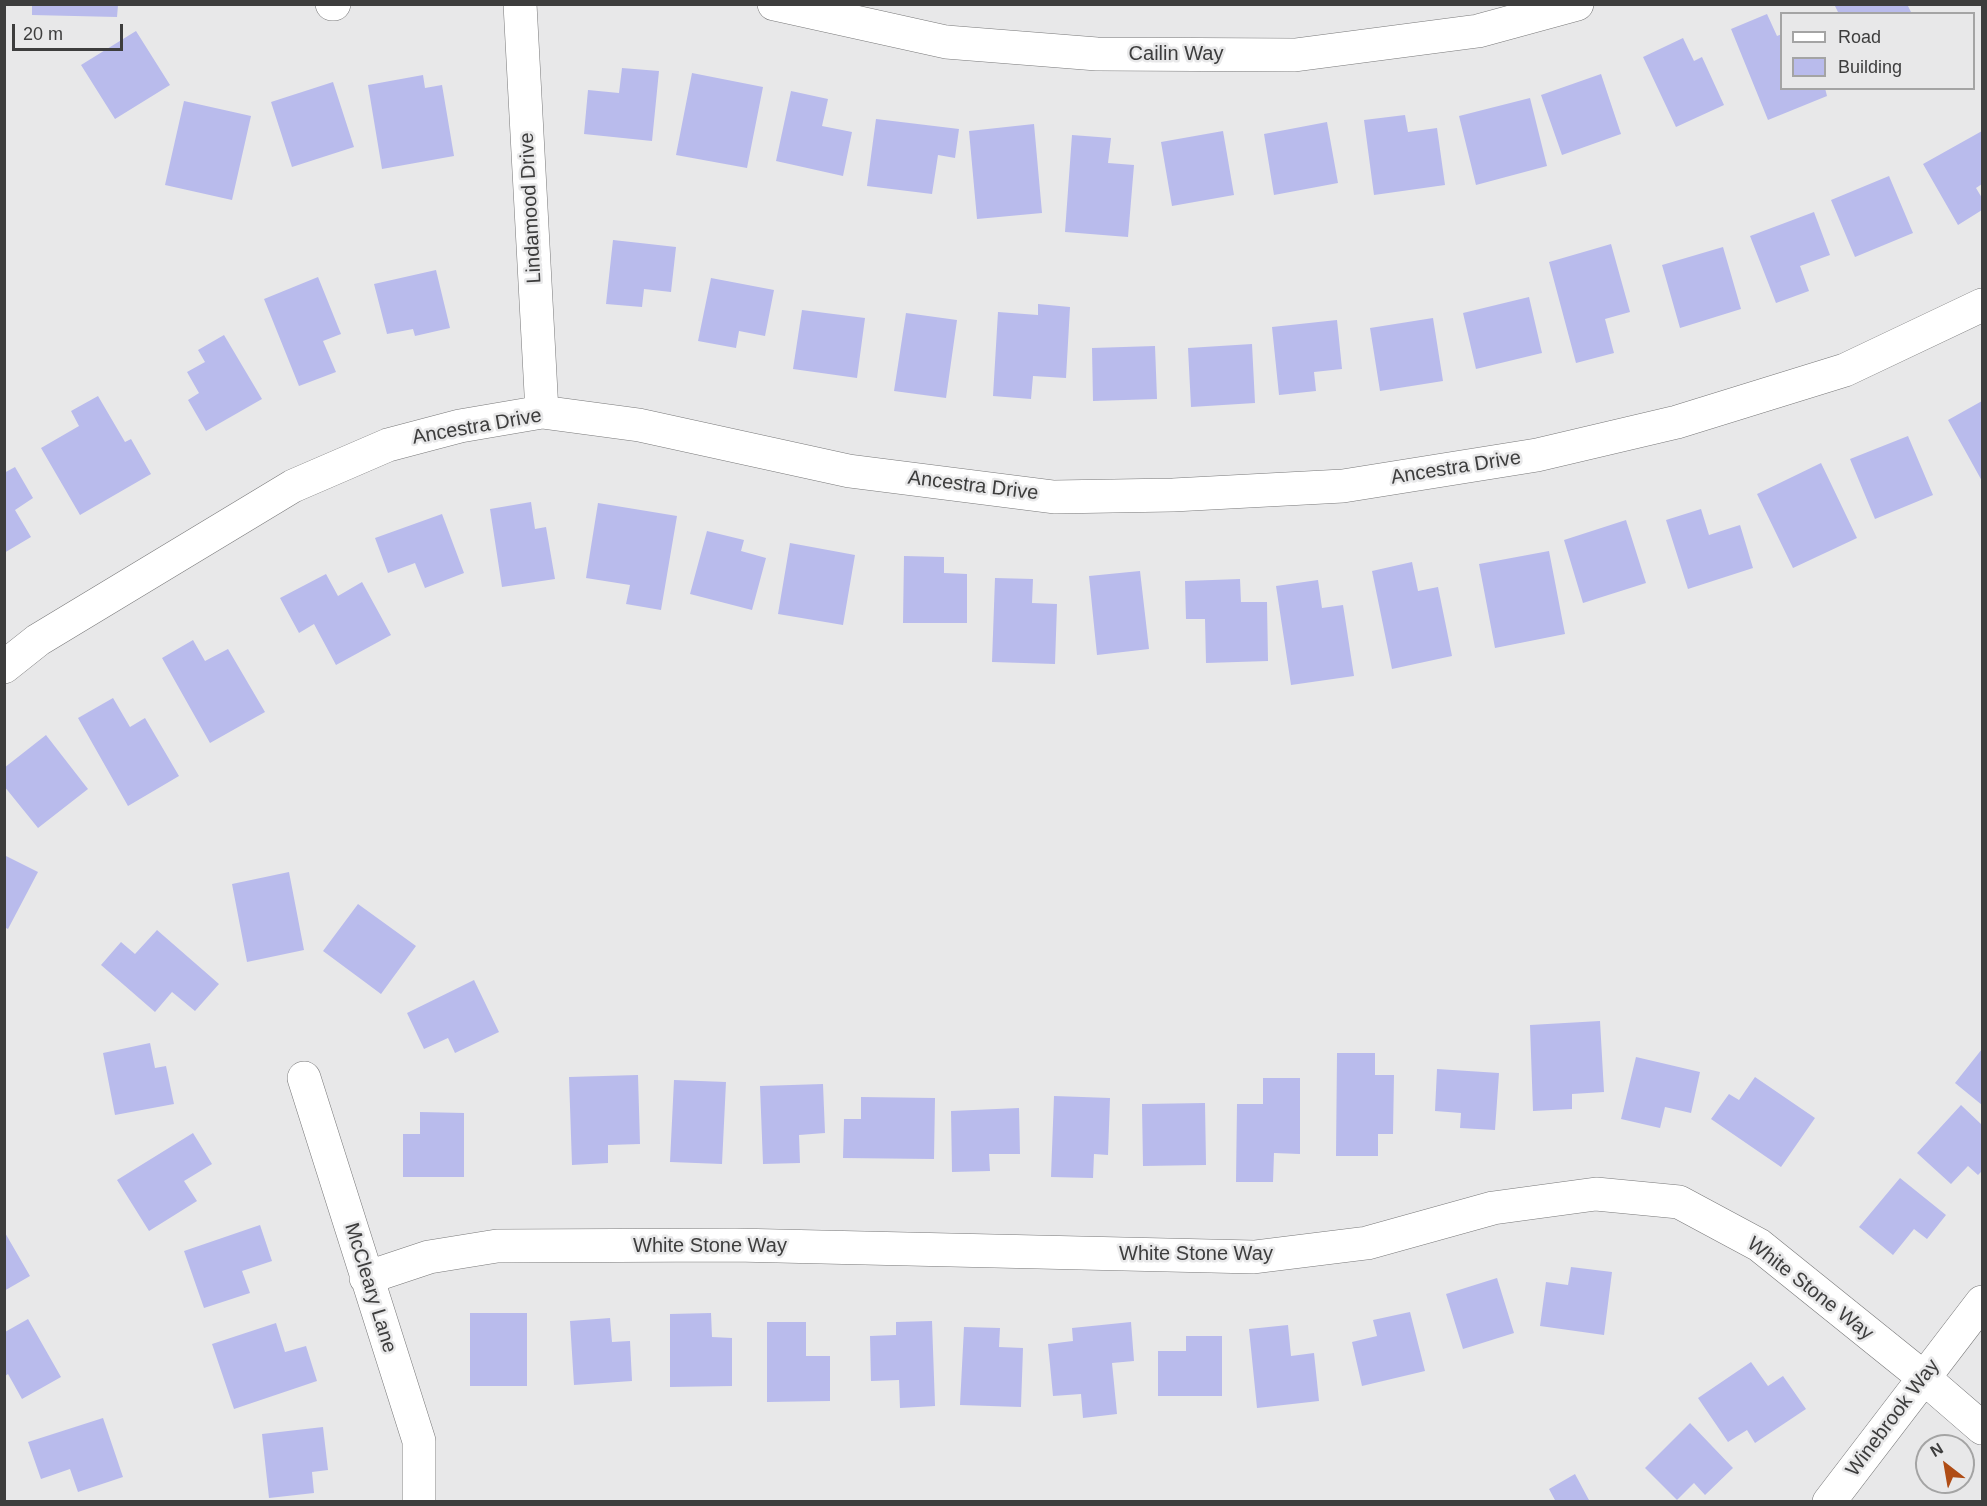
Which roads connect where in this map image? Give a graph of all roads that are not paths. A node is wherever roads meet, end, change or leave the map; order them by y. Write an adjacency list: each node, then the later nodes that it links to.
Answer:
1 (520, 4): 5 (street, Lindamood Drive)
2 (774, 4): 3 (street, Cailin Way)
3 (1577, 4)
4 (1983, 305): 5 (street, Ancestra Drive)
5 (542, 412): 6 (street, Ancestra Drive)
6 (4, 667)
7 (304, 1078): 8 (street, McCleary Lane)
8 (366, 1278): 10 (street, White Stone Way); 12 (street, McCleary Lane)
9 (1983, 1302): 10 (street, Winebrook Way)
10 (1923, 1377): 11 (street, White Stone Way); 13 (street, Winebrook Way)
11 (1983, 1428)
12 (419, 1502)
13 (1829, 1502)

